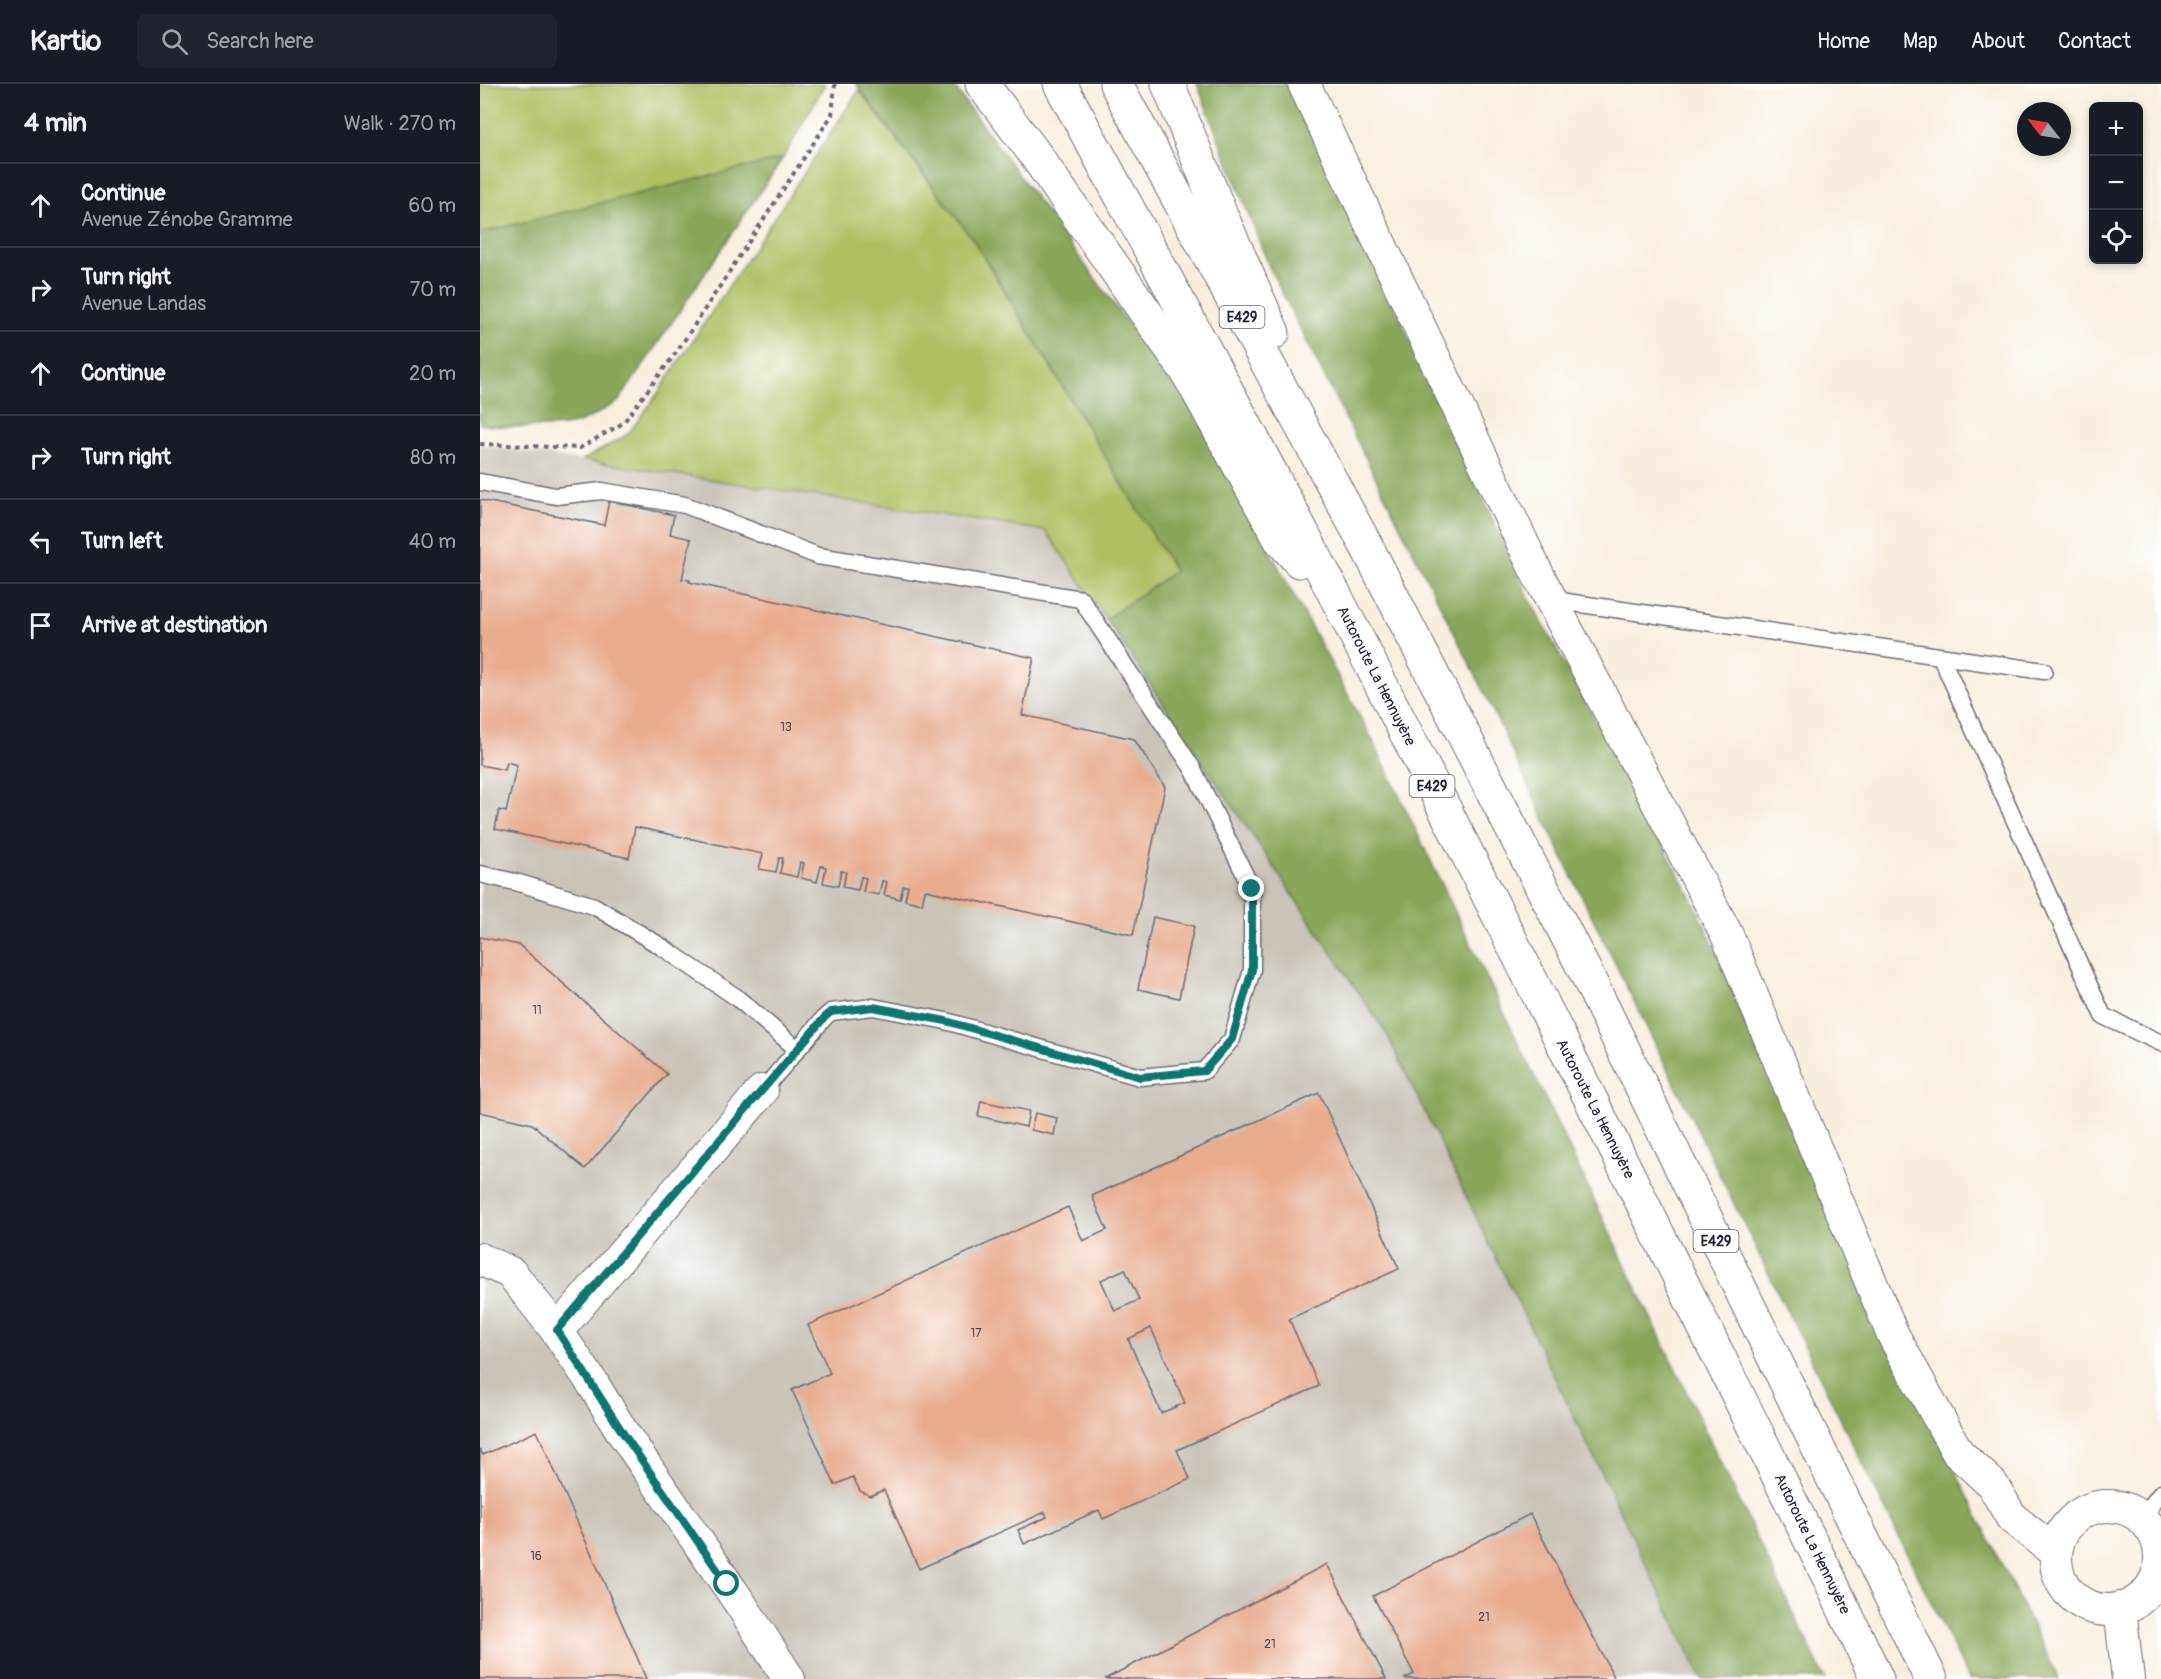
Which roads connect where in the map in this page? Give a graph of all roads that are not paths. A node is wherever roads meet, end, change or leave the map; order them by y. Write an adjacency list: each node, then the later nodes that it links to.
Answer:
1 (982, 84): 9 (highway)
2 (1060, 84): 9 (highway, Autoroute La Hennuyère / E429)
3 (1116, 84): 7 (highway, E429)
4 (1168, 84): 7 (highway)
5 (1304, 84): 8 (street)
6 (480, 482): 14 (lane)
7 (1368, 549): 24 (highway, E429)
8 (1553, 600): 10 (lane); 20 (street)
9 (1344, 614): 23 (highway, Autoroute La Hennuyère / E429)
10 (1941, 657): 11 (lane); 13 (lane)
11 (2044, 671)
12 (480, 874): 14 (lane)
13 (2161, 1043)
14 (797, 1049): 15 (lane)
15 (762, 1090): 17 (street)
16 (480, 1259): 17 (street)
17 (557, 1330): 22 (street)
18 (2161, 1493): 19 (lane)
19 (2142, 1518): 20 (street); 21 (street)
20 (2056, 1552): 21 (street)
21 (2120, 1608): 25 (street)
22 (789, 1679)
23 (1877, 1679)
24 (1931, 1679)
25 (2128, 1679)

